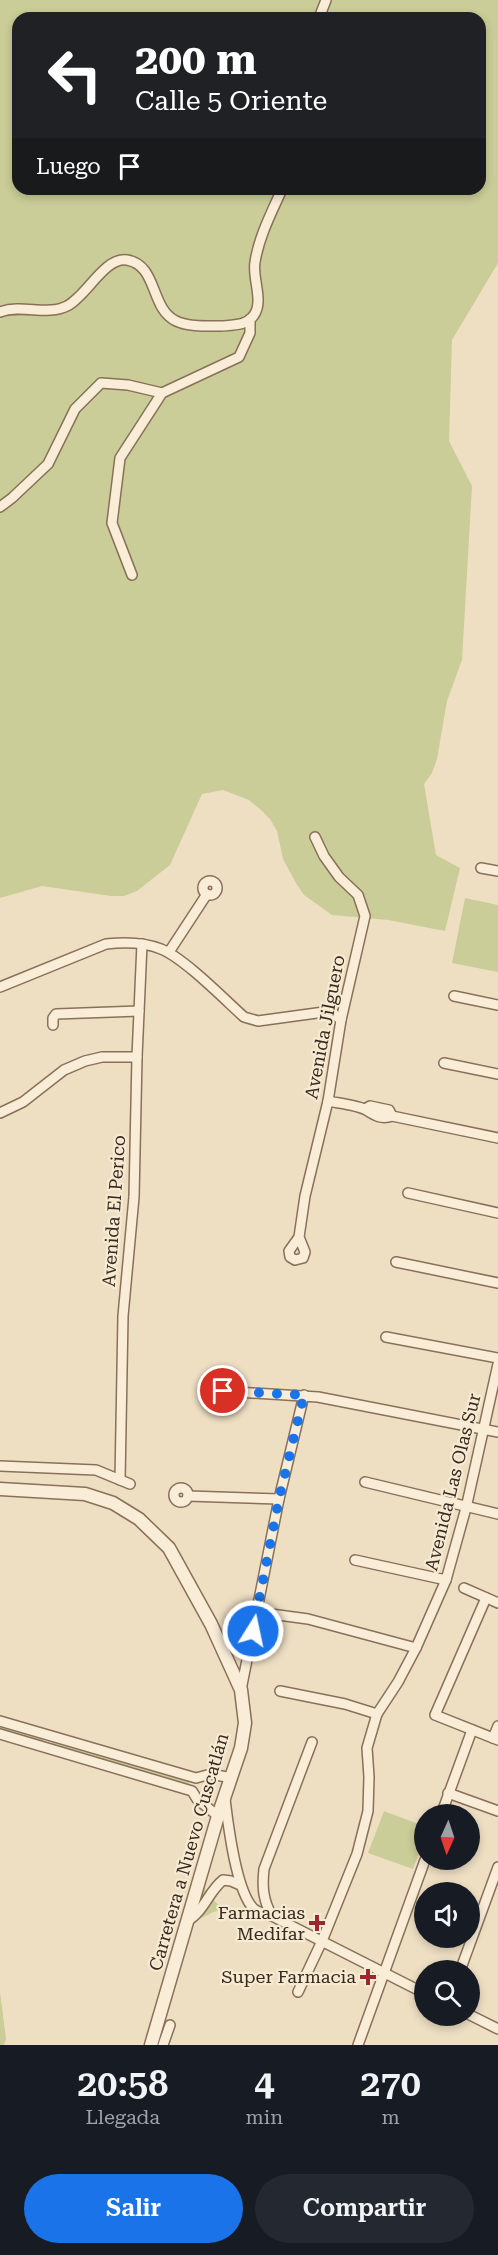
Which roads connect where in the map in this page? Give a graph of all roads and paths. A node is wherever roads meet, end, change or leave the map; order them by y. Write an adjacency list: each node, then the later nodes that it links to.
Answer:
1 (279, 195): 3 (street)
2 (0, 312): 3 (street)
3 (250, 319): 4 (street)
4 (162, 393): 5 (street); 6 (street)
5 (0, 507)
6 (132, 575)
7 (315, 837): 17 (street, Avenida Jilguero)
8 (482, 868): 9 (street)
9 (498, 872)
10 (207, 894): 12 (street)
11 (142, 944): 12 (street); 13 (street); 16 (street, Avenida El Perico)
12 (169, 952): 17 (street)
13 (0, 987)
14 (454, 996): 15 (street)
15 (498, 1005)
16 (139, 1011): 18 (street); 19 (street, Avenida El Perico)
17 (341, 1020): 22 (street, Avenida Jilguero)
18 (53, 1025)
19 (136, 1057): 23 (street); 38 (street, Avenida El Perico)
20 (444, 1063): 21 (street)
21 (498, 1074)
22 (328, 1101): 24 (street); 27 (street, Avenida Jilguero)
23 (0, 1113)
24 (498, 1138)
25 (408, 1193): 26 (street)
26 (498, 1213)
27 (299, 1237)
28 (396, 1262): 29 (street)
29 (498, 1283)
30 (386, 1337): 31 (street)
31 (498, 1358)
32 (498, 1364): 35 (street, Avenida Las Olas Sur)
33 (203, 1390): 34 (street)
34 (304, 1395): 35 (street); 43 (street)
35 (483, 1429): 36 (street); 44 (street, Avenida Las Olas Sur)
36 (498, 1432)
37 (0, 1466): 38 (street)
38 (120, 1480): 40 (street)
39 (365, 1482): 44 (street)
40 (130, 1484)
41 (0, 1489): 53 (street, Carretera a Nuevo Cuscatlán)
42 (188, 1496): 43 (street)
43 (279, 1499): 51 (street)
44 (466, 1508): 45 (street); 47 (street, Avenida Las Olas Sur)
45 (498, 1514)
46 (355, 1560): 47 (street)
47 (446, 1580): 52 (street, Avenida Las Olas Sur)
48 (465, 1588): 49 (street)
49 (486, 1598): 50 (street); 58 (street)
50 (498, 1603)
51 (256, 1612): 52 (street); 53 (street)
52 (416, 1648): 55 (street, Avenida Las Olas Sur)
53 (241, 1690): 65 (street, Carretera a Nuevo Cuscatlán)
54 (279, 1691): 55 (street)
55 (377, 1714): 77 (street, Avenida Las Olas Sur)
56 (0, 1721): 60 (street)
57 (498, 1726): 61 (street)
58 (472, 1730): 61 (street); 67 (street)
59 (0, 1734): 63 (street)
60 (48, 1735): 63 (street); 64 (street)
61 (495, 1739)
62 (312, 1742): 75 (street)
63 (44, 1747): 66 (street)
64 (196, 1778): 65 (street); 66 (street)
65 (232, 1778): 68 (street, Carretera a Nuevo Cuscatlán)
66 (192, 1791): 71 (street)
67 (448, 1793): 69 (street); 70 (street)
68 (225, 1797): 71 (street, Carretera a Nuevo Cuscatlán); 74 (street)
69 (444, 1804)
70 (498, 1811)
71 (218, 1816): 76 (street, Carretera a Nuevo Cuscatlán)
72 (498, 1867): 78 (street)
73 (421, 1870): 79 (street)
74 (240, 1885): 75 (street); 76 (street)
75 (272, 1916): 77 (street)
76 (188, 1921): 85 (street, Carretera a Nuevo Cuscatlán)
77 (322, 1941): 79 (street); 81 (street, Avenida Las Olas Sur)
78 (464, 1960)
79 (385, 1974): 80 (street); 87 (street)
80 (414, 1988)
81 (298, 1992)
82 (480, 2020): 84 (street)
83 (170, 2025): 86 (street)
84 (498, 2029)
85 (151, 2045)
86 (163, 2045)
87 (358, 2045)

